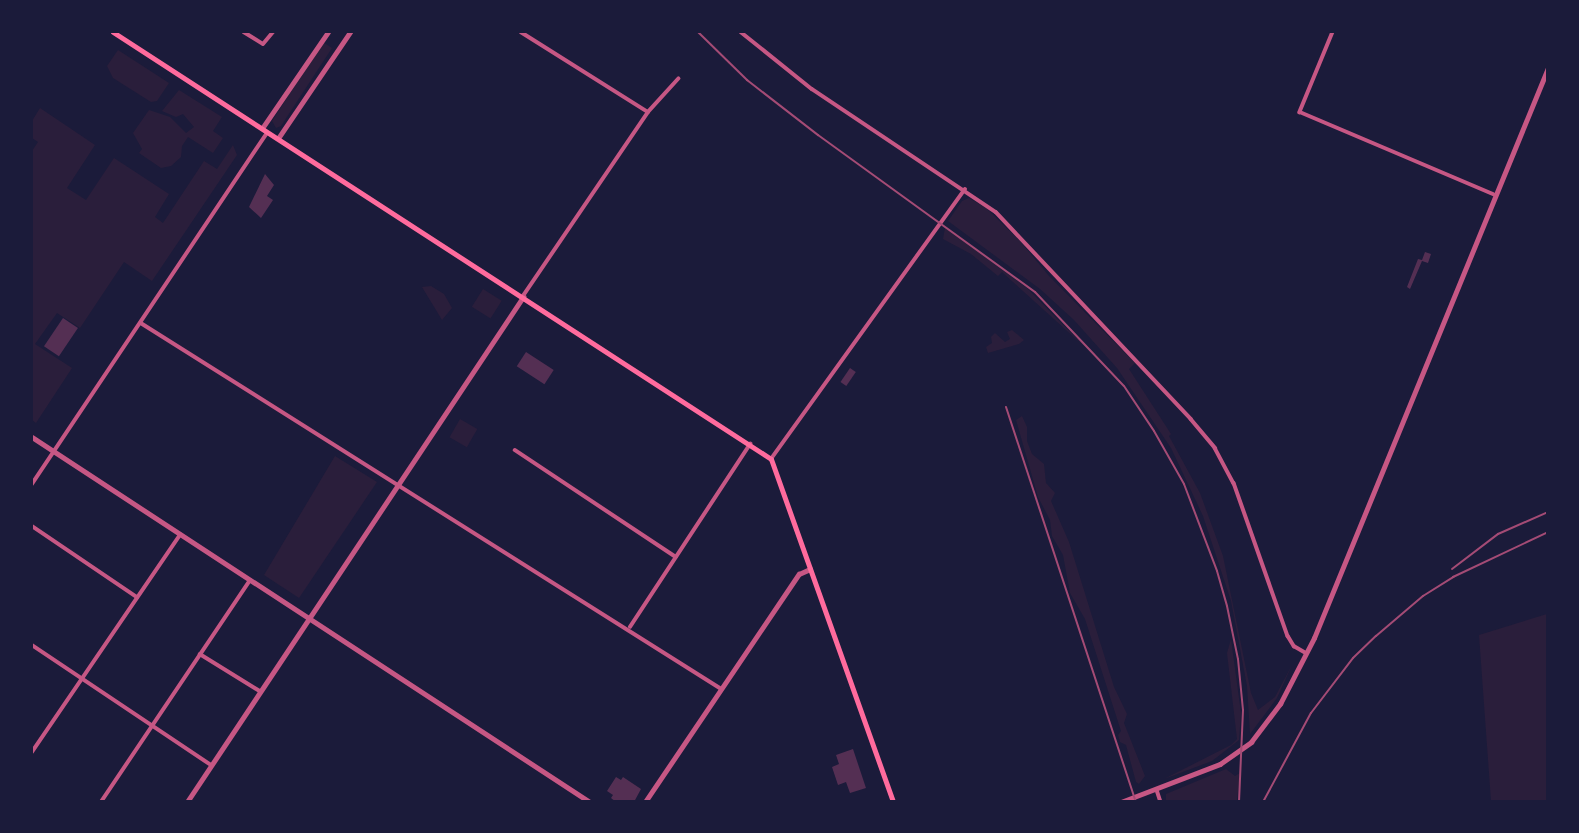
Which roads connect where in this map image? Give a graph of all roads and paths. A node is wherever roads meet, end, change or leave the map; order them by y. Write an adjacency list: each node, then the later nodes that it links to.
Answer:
1 (113, 32): 12 (main road)
2 (244, 32): 3 (street)
3 (273, 32)
4 (328, 32): 12 (street)
5 (350, 32): 13 (street)
6 (521, 32): 11 (street)
7 (741, 32): 14 (street)
8 (1333, 32): 15 (street)
9 (1548, 68): 15 (street)
10 (678, 79): 11 (street)
11 (648, 112): 16 (street)
12 (265, 129): 13 (main road); 17 (street)
13 (279, 138): 16 (main road)
14 (965, 189): 22 (street); 34 (street)
15 (1493, 194): 34 (street)
16 (523, 296): 19 (main road); 24 (street)
17 (141, 323): 21 (street); 24 (street)
18 (32, 437): 21 (street)
19 (750, 444): 22 (main road); 27 (street)
20 (515, 450): 27 (street)
21 (53, 452): 23 (street); 26 (street)
22 (771, 459): 28 (main road)
23 (32, 484)
24 (397, 486): 31 (street); 32 (street)
25 (32, 526): 30 (street)
26 (182, 533): 29 (street); 30 (street)
27 (676, 557): 32 (street)
28 (810, 569): 37 (street); 47 (main road)
29 (250, 580): 31 (street); 35 (street)
30 (137, 597): 36 (street)
31 (310, 619): 38 (street); 45 (street)
32 (629, 628): 37 (street)
33 (32, 645): 36 (street)
34 (1306, 653): 42 (street)
35 (200, 654): 38 (street); 39 (street)
36 (82, 679): 39 (street); 40 (street)
37 (720, 688): 46 (street)
38 (260, 691): 41 (street)
39 (152, 725): 41 (street); 43 (street)
40 (32, 752)
41 (211, 765): 44 (street)
42 (1157, 790): 48 (street); 49 (street)
43 (101, 802)
44 (187, 802)
45 (590, 802)
46 (645, 802)
47 (893, 802)
48 (1121, 802)
49 (1161, 802)

